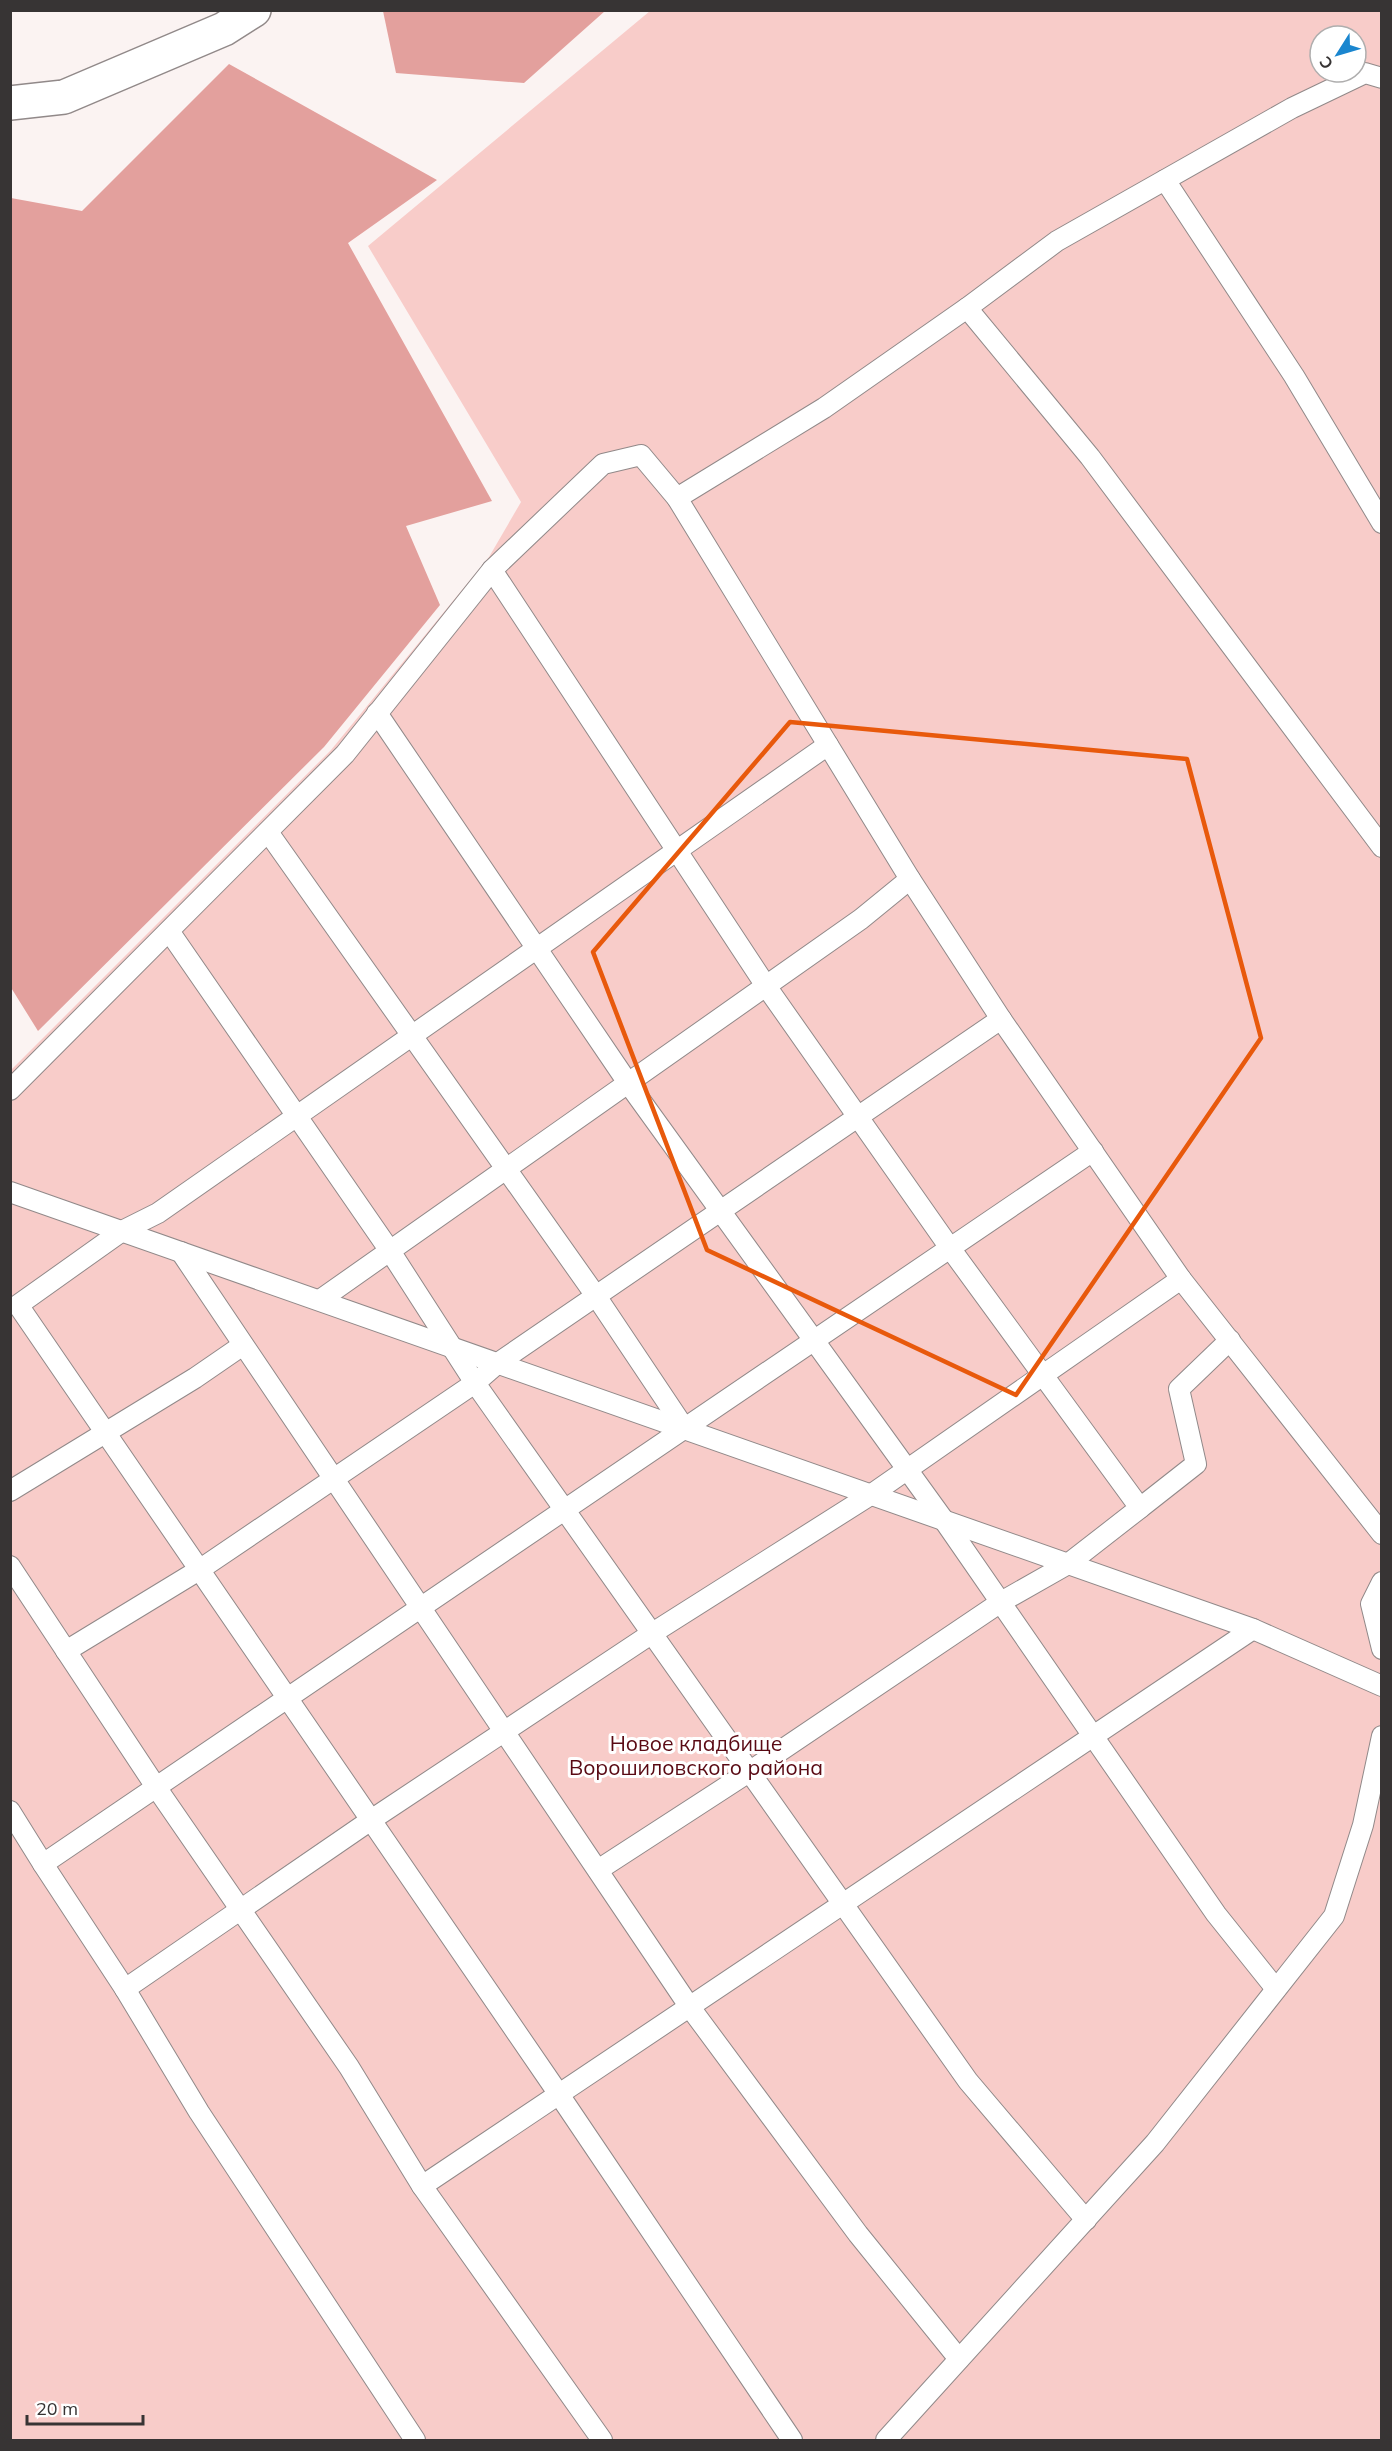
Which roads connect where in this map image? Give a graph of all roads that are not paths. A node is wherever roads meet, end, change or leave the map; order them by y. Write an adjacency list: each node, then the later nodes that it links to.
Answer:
1 (254, 10): 3 (street)
2 (1382, 78): 4 (lane)
3 (10, 103)
4 (1165, 180): 5 (lane); 7 (lane)
5 (967, 308): 6 (lane); 12 (lane)
6 (677, 498): 8 (lane); 10 (lane)
7 (1382, 523)
8 (492, 570): 9 (lane); 13 (lane)
9 (377, 713): 11 (lane); 16 (lane)
10 (828, 745): 13 (lane); 14 (lane)
11 (268, 832): 15 (lane); 19 (lane)
12 (1382, 848)
13 (676, 849): 16 (lane); 17 (lane)
14 (910, 879): 17 (lane); 18 (lane)
15 (169, 931): 21 (lane); 22 (lane)
16 (537, 948): 19 (lane); 20 (lane)
17 (766, 986): 20 (lane); 23 (lane)
18 (1001, 1019): 23 (lane); 24 (lane)
19 (412, 1036): 22 (lane); 25 (lane)
20 (628, 1083): 25 (lane); 27 (lane)
21 (10, 1090)
22 (296, 1117): 28 (lane); 30 (lane)
23 (859, 1117): 27 (lane); 29 (lane)
24 (1093, 1151): 29 (lane); 32 (lane)
25 (507, 1168): 30 (lane); 33 (lane)
26 (10, 1192): 28 (lane)
27 (719, 1212): 33 (lane); 37 (lane)
28 (122, 1231): 31 (lane); 35 (lane)
29 (950, 1248): 37 (lane); 41 (lane)
30 (390, 1251): 34 (lane); 39 (lane)
31 (180, 1252): 34 (lane); 38 (lane)
32 (1181, 1279): 36 (lane); 41 (lane)
33 (596, 1296): 40 (lane); 43 (lane)
34 (320, 1300): 39 (lane)
35 (14, 1307): 44 (lane)
36 (1230, 1340): 49 (lane); 52 (lane)
37 (814, 1341): 43 (lane); 45 (lane)
38 (243, 1345): 44 (lane); 46 (lane)
39 (452, 1347): 40 (lane); 42 (lane)
40 (498, 1363): 42 (lane); 43 (lane)
41 (1043, 1376): 45 (lane); 49 (lane)
42 (475, 1383): 46 (lane); 50 (lane)
43 (685, 1429): 48 (lane); 50 (lane)
44 (106, 1434): 47 (lane); 55 (lane)
45 (906, 1470): 48 (lane); 51 (lane)
46 (333, 1478): 55 (lane); 58 (lane)
47 (10, 1491)
48 (872, 1494): 51 (lane); 60 (lane)
49 (1140, 1508): 53 (lane)
50 (563, 1509): 58 (lane); 60 (lane)
51 (943, 1519): 53 (lane); 57 (lane)
52 (1382, 1534)
53 (1068, 1564): 57 (lane); 59 (lane)
54 (10, 1566): 62 (lane)
55 (199, 1570): 62 (lane); 64 (lane)
56 (1382, 1582): 61 (lane)
57 (1001, 1602): 66 (lane); 68 (lane)
58 (419, 1606): 64 (lane); 65 (lane)
59 (1253, 1629): 63 (lane); 66 (lane)
60 (651, 1634): 65 (lane); 68 (lane)
61 (1382, 1649)
62 (66, 1651): 69 (lane)
63 (1382, 1686)
64 (288, 1699): 69 (lane); 71 (lane)
65 (504, 1732): 71 (lane); 73 (lane)
66 (1093, 1736): 74 (lane); 77 (lane)
67 (1382, 1736): 77 (lane)
68 (749, 1772): 73 (lane); 74 (lane)
69 (156, 1787): 72 (lane); 75 (lane)
70 (10, 1811): 72 (lane)
71 (371, 1820): 75 (lane); 79 (lane)
72 (43, 1864): 76 (lane)
73 (598, 1870): 78 (lane)
74 (841, 1904): 78 (lane); 81 (lane)
75 (241, 1910): 76 (lane); 80 (lane)
76 (125, 1989): 83 (lane)
77 (1276, 1989): 81 (lane)
78 (689, 2006): 79 (lane); 82 (lane)
79 (558, 2094): 80 (lane); 85 (lane)
80 (422, 2186): 84 (lane)
81 (1086, 2220): 82 (lane)
82 (959, 2359): 86 (lane)
83 (415, 2440)
84 (602, 2440)
85 (792, 2440)
86 (886, 2440)

